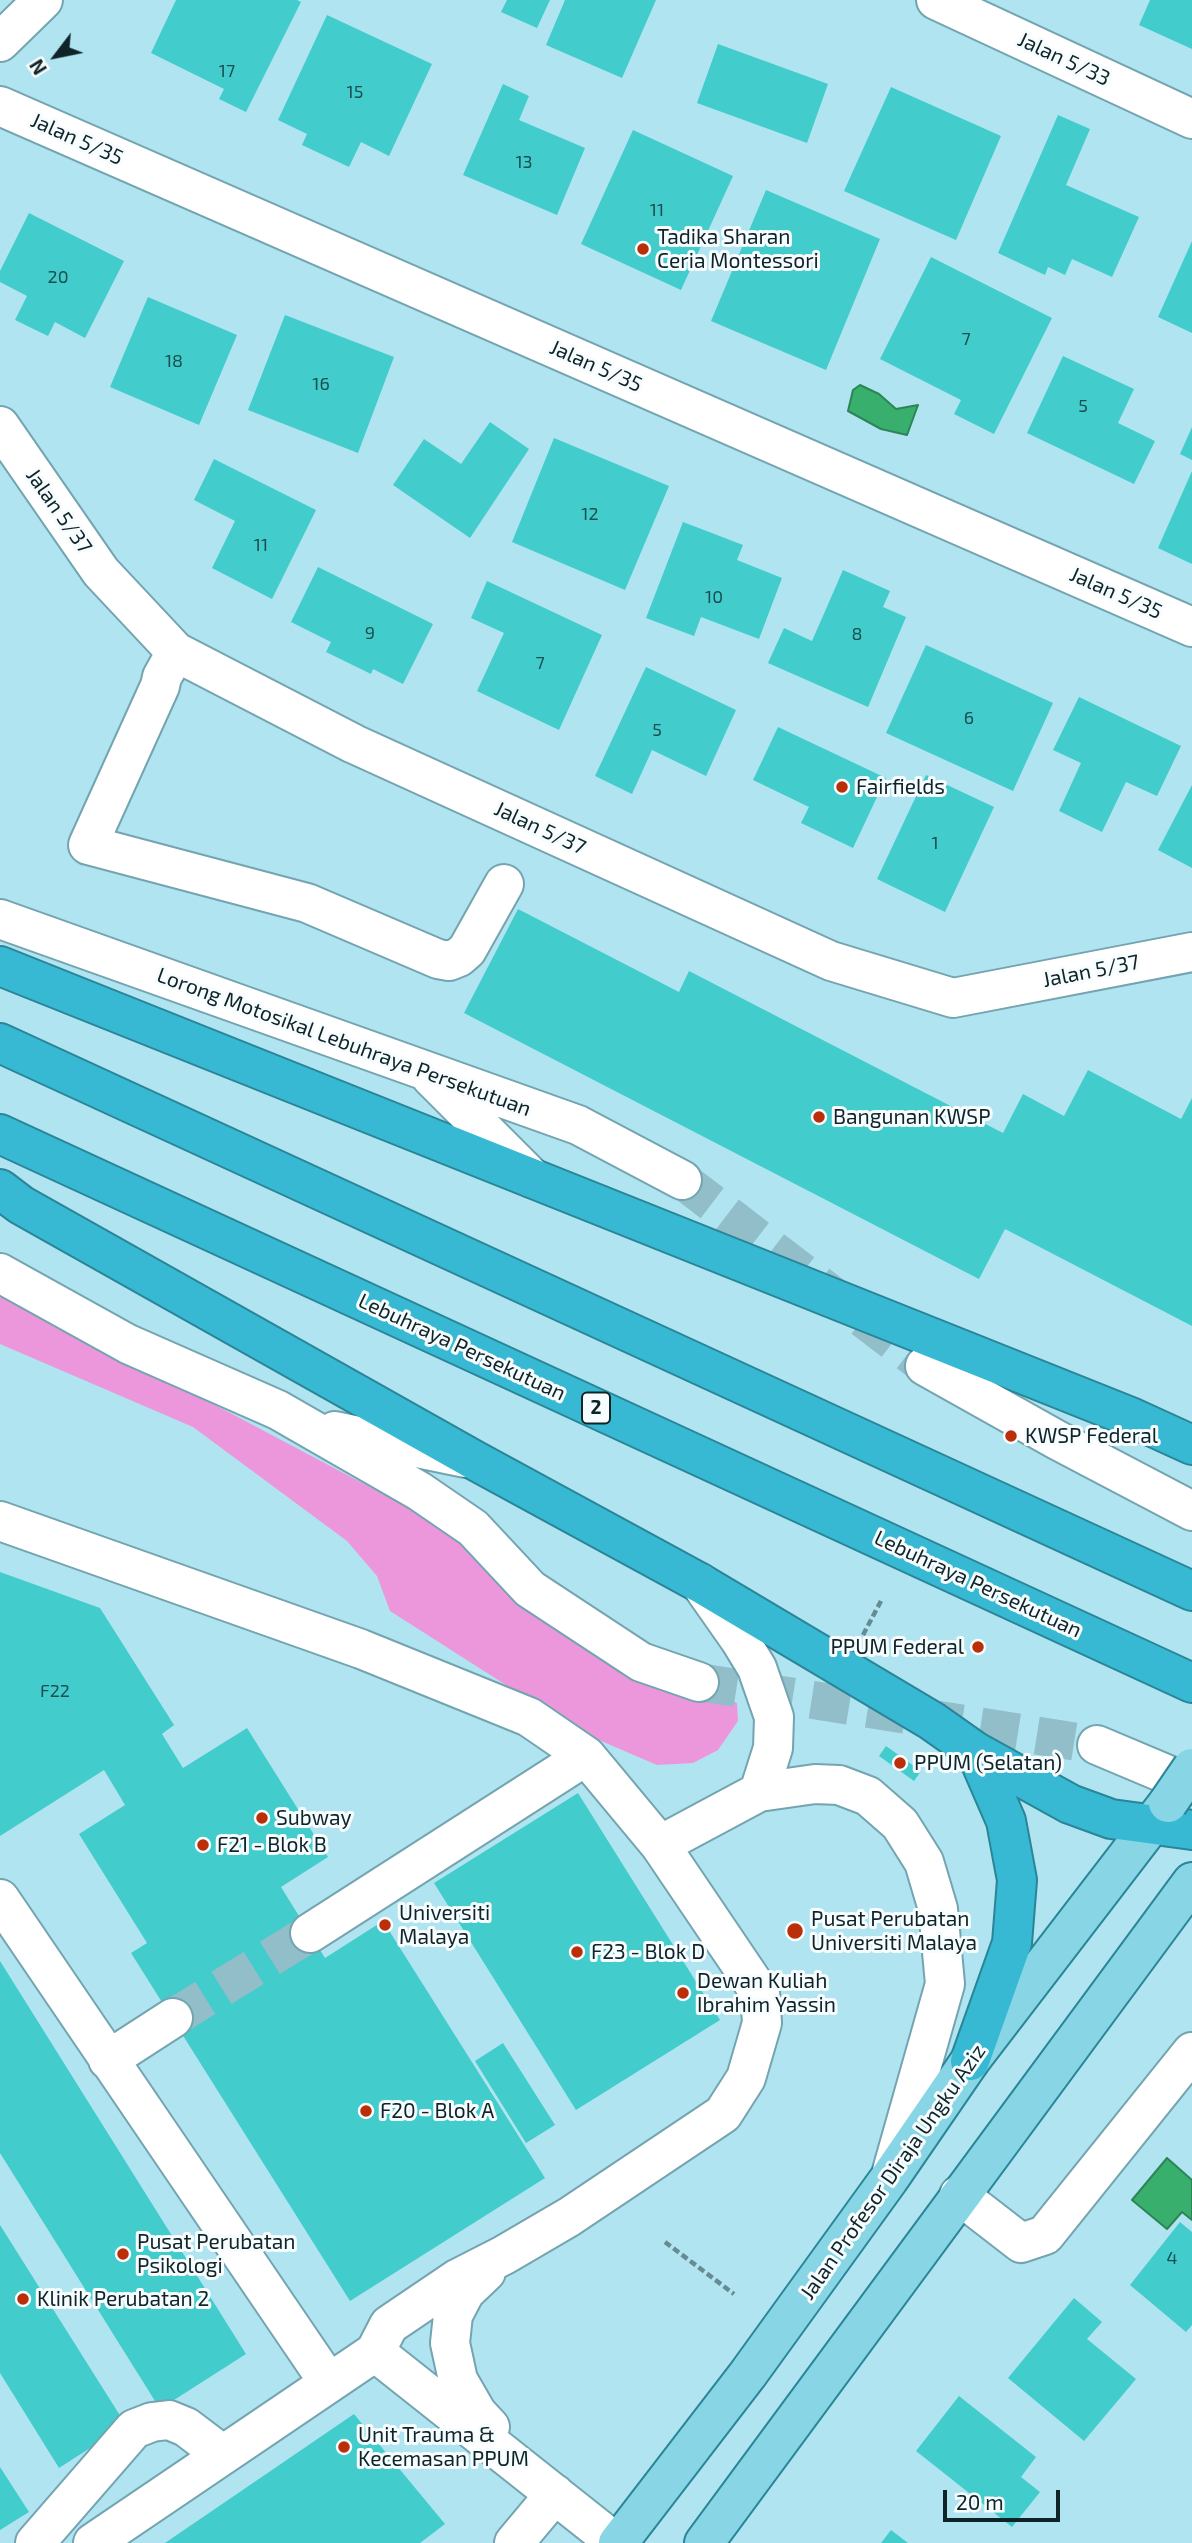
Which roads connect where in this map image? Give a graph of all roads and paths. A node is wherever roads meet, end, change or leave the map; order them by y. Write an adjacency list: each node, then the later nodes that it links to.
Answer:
1 (43, 0): 3 (street)
2 (936, 0): 5 (street, Jalan 5/33)
3 (0, 42)
4 (0, 106): 7 (street, Jalan 5/35)
5 (1192, 119)
6 (0, 426): 8 (street, Jalan 5/37)
7 (1192, 627)
8 (176, 652): 9 (street); 11 (street, Jalan 5/37)
9 (504, 884)
10 (0, 919): 14 (street, Lorong Motosikal Lebuhraya Persekutuan)
11 (1192, 952)
12 (0, 966): 16 (highway)
13 (0, 1044): 29 (highway)
14 (425, 1071): 16 (street); 17 (street, Lorong Motosikal Lebuhraya Persekutuan)
15 (0, 1134): 31 (highway, Lebuhraya Persekutuan / 2)
16 (532, 1178): 21 (highway)
17 (682, 1180)
18 (0, 1189): 25 (highway)
19 (0, 1273): 22 (street)
20 (925, 1366): 26 (street)
21 (1133, 1418): 23 (highway); 24 (highway)
22 (305, 1425): 25 (street); 30 (street)
23 (1192, 1426)
24 (1192, 1446)
25 (474, 1460): 28 (highway)
26 (1192, 1511)
27 (0, 1521): 34 (street)
28 (700, 1583): 33 (highway); 36 (street)
29 (1192, 1591)
30 (699, 1682)
31 (1192, 1683)
32 (1097, 1745): 37 (street)
33 (976, 1752): 37 (highway); 45 (highway)
34 (586, 1756): 38 (street); 41 (street)
35 (1192, 1768): 37 (main road, Jalan Profesor Diraja Ungku Aziz, bridge)
36 (759, 1792): 38 (street); 46 (street)
37 (1176, 1811): 45 (main road, Jalan Profesor Diraja Ungku Aziz)
38 (660, 1845): 49 (street)
39 (1192, 1881): 47 (main road)
40 (0, 1899): 44 (street)
41 (310, 1933)
42 (173, 2018): 44 (street)
43 (1192, 2052): 47 (street)
44 (108, 2060): 52 (street)
45 (970, 2061): 46 (main road, Jalan Profesor Diraja Ungku Aziz)
46 (889, 2179): 58 (main road, Jalan Profesor Diraja Ungku Aziz)
47 (959, 2195): 59 (main road)
48 (665, 2242): 50 (path)
49 (504, 2255): 51 (street); 54 (street)
50 (734, 2294)
51 (375, 2352): 52 (street); 54 (street)
52 (329, 2383): 53 (street)
53 (223, 2455): 55 (street); 56 (street)
54 (555, 2494): 57 (street); 58 (street)
55 (35, 2543)
56 (93, 2543)
57 (514, 2543)
58 (617, 2543)
59 (704, 2543)

